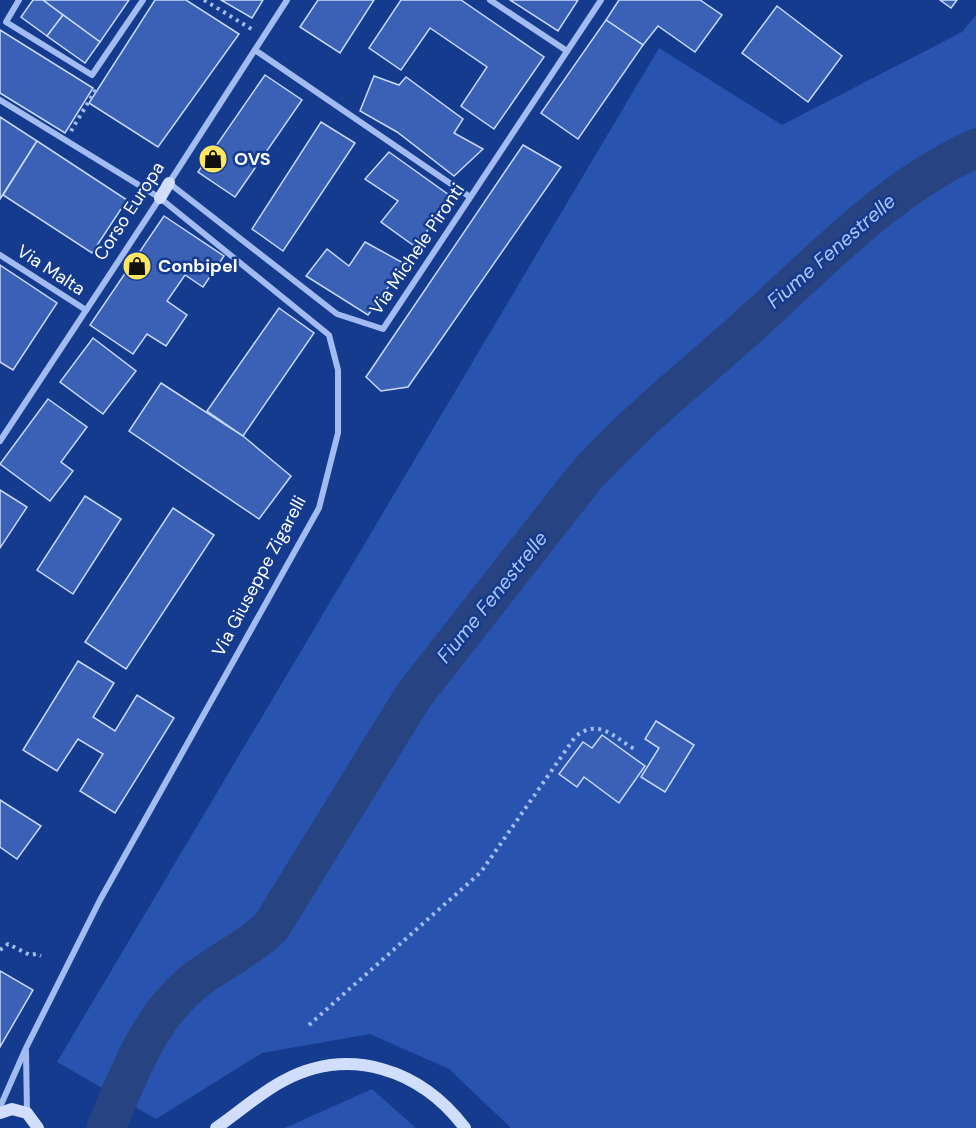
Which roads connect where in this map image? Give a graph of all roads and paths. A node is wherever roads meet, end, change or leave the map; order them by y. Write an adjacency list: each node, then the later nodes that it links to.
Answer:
1 (19, 0): 10 (street)
2 (144, 0): 10 (street)
3 (204, 0): 7 (path)
4 (287, 0): 7 (street, Corso Europa)
5 (490, 0): 9 (street)
6 (601, 0): 9 (street, Via Michele Pironti)
7 (263, 37): 8 (street, Corso Europa)
8 (255, 50): 13 (street, Corso Europa); 14 (street)
9 (567, 51): 14 (street, Via Michele Pironti)
10 (92, 75): 12 (path)
11 (0, 100): 12 (street, Via Giuseppe Zigarelli)
12 (65, 140): 15 (street, Via Giuseppe Zigarelli)
13 (169, 183): 14 (street, Via Michele Pironti); 15 (street, Corso Europa)
14 (470, 197)
15 (160, 198): 17 (street, Corso Europa); 23 (street, Via Giuseppe Zigarelli)
16 (0, 255): 17 (street, Via Malta)
17 (86, 310): 18 (street, Corso Europa)
18 (0, 441)
19 (634, 749): 22 (path)
20 (0, 950): 21 (path)
21 (41, 956)
22 (309, 1025)
23 (26, 1048): 24 (street, Via Giuseppe Zigarelli); 26 (street)
24 (0, 1107)
25 (0, 1113): 26 (street)
26 (27, 1113): 27 (street)
27 (39, 1127)
28 (216, 1128): 29 (street)
29 (465, 1128)

